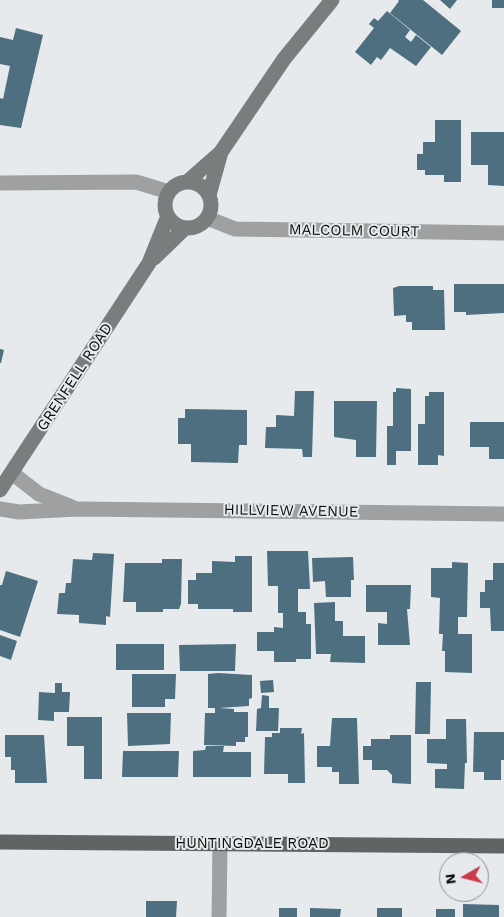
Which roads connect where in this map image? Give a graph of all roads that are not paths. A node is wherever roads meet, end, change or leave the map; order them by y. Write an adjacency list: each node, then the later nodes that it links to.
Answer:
1 (332, 0): 2 (street)
2 (221, 152): 3 (street); 6 (street)
3 (186, 182): 5 (street); 6 (street)
4 (0, 183): 5 (street)
5 (169, 192): 7 (street)
6 (209, 195): 8 (street)
7 (168, 216): 9 (street); 11 (street, GRENFELL ROAD)
8 (207, 218): 9 (street); 10 (street, MALCOLM COURT)
9 (185, 228): 11 (street, GRENFELL ROAD)
10 (504, 234)
11 (149, 263): 12 (street, GRENFELL ROAD)
12 (12, 473): 13 (street, GRENFELL ROAD); 15 (street, HILLVIEW AVENUE)
13 (0, 488)
14 (0, 509): 15 (street, HILLVIEW AVENUE)
15 (78, 509): 16 (street, HILLVIEW AVENUE)
16 (504, 514)
17 (0, 842): 18 (main road, HUNTINGDALE ROAD)
18 (220, 844): 19 (main road, HUNTINGDALE ROAD); 20 (street)
19 (504, 846)
20 (219, 917)

